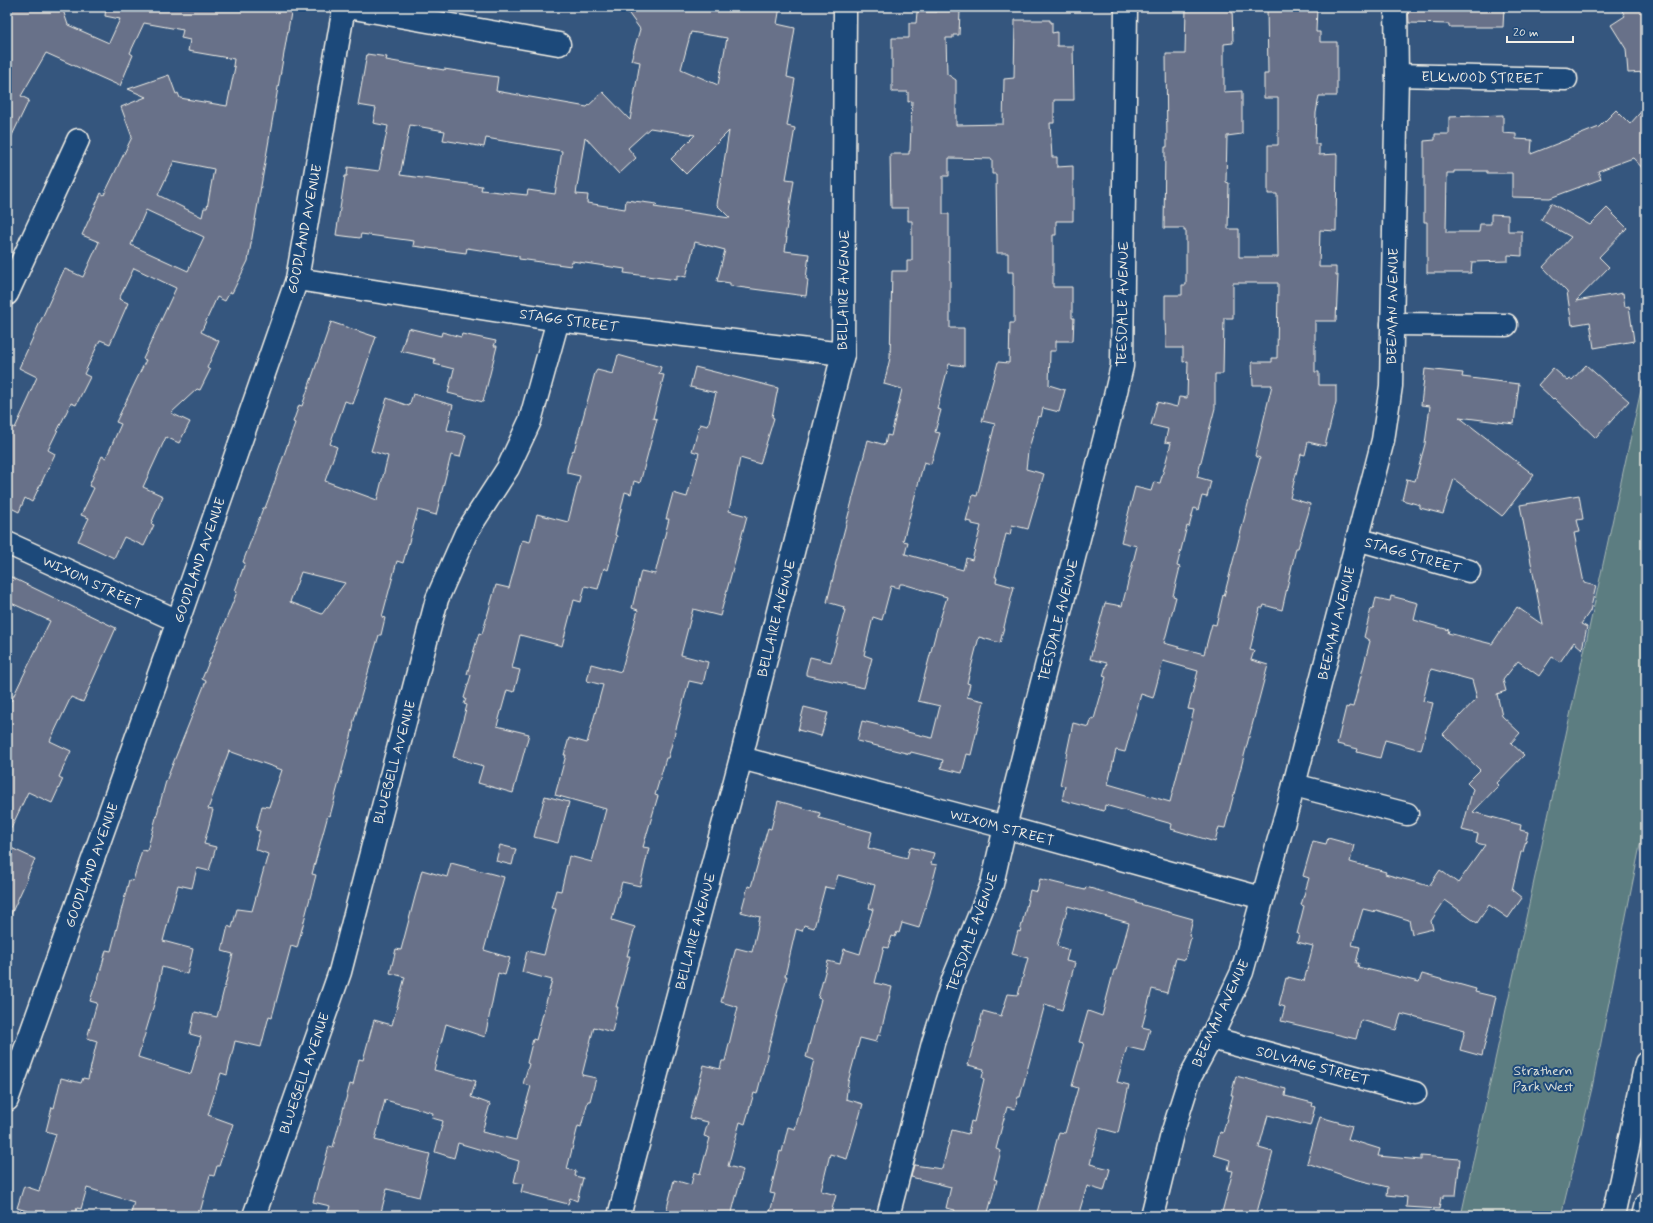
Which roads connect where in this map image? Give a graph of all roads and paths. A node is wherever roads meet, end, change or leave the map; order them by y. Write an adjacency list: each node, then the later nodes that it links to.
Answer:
1 (344, 7): 10 (main road, GOODLAND AVENUE)
2 (348, 7): 6 (main road)
3 (845, 7): 15 (main road, BELLAIRE AVENUE)
4 (1126, 7): 23 (main road, TEESDALE AVENUE)
5 (1396, 7): 7 (main road, BEEMAN AVENUE)
6 (559, 44)
7 (1397, 75): 8 (main road, ELKWOOD STREET); 13 (main road, BEEMAN AVENUE)
8 (1566, 79)
9 (78, 140): 11 (main road)
10 (297, 280): 12 (main road, STAGG STREET); 19 (main road, GOODLAND AVENUE)
11 (7, 294)
12 (558, 320): 15 (main road, STAGG STREET); 30 (main road, BLUEBELL AVENUE)
13 (1392, 324): 14 (main road); 16 (main road, BEEMAN AVENUE)
14 (1506, 325)
15 (843, 354): 20 (main road, BELLAIRE AVENUE)
16 (1357, 539): 18 (main road, STAGG STREET); 21 (main road, BEEMAN AVENUE)
17 (7, 543): 19 (main road, WIXOM STREET)
18 (1469, 571)
19 (178, 621): 28 (main road, GOODLAND AVENUE)
20 (741, 758): 23 (main road, WIXOM STREET); 31 (main road, BELLAIRE AVENUE)
21 (1294, 785): 22 (main road); 24 (main road, BEEMAN AVENUE)
22 (1407, 814)
23 (1005, 827): 24 (main road, WIXOM STREET); 32 (main road, TEESDALE AVENUE)
24 (1262, 898): 25 (main road, BEEMAN AVENUE)
25 (1211, 1038): 27 (main road, SOLVANG STREET); 33 (main road, BEEMAN AVENUE)
26 (1646, 1067): 34 (main road)
27 (1415, 1093)
28 (7, 1100)
29 (1646, 1204): 35 (main road)
30 (254, 1216)
31 (619, 1216)
32 (888, 1216)
33 (1152, 1216)
34 (1613, 1216)
35 (1643, 1216)

